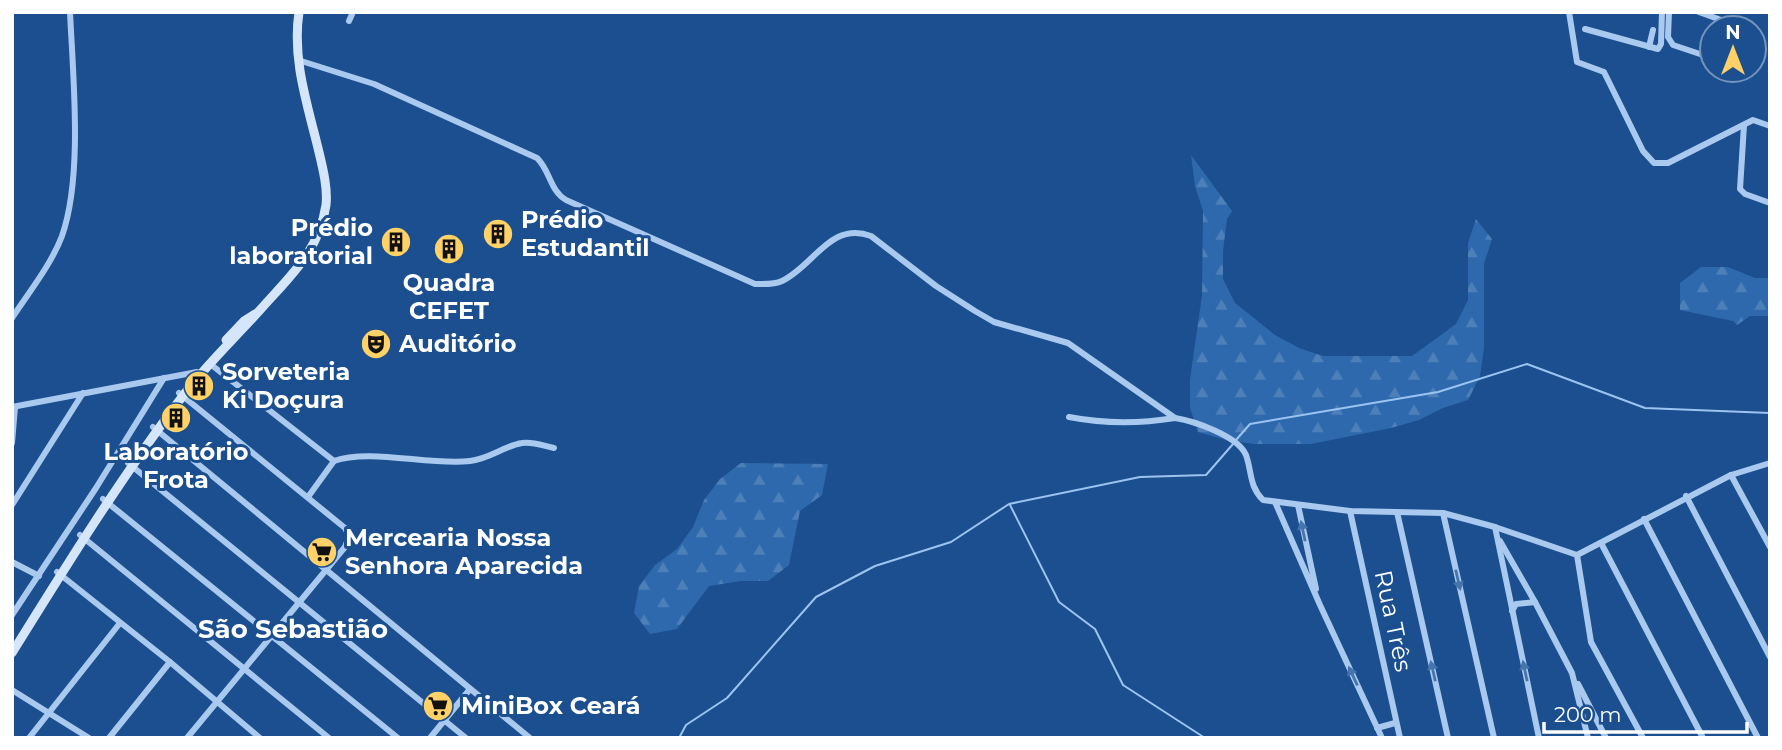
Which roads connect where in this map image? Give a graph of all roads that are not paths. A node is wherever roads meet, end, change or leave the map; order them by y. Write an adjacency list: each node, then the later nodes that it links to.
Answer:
1 (70, 12): 16 (street)
2 (299, 12): 12 (main road)
3 (353, 12): 7 (street)
4 (1569, 12): 13 (street)
5 (1662, 12): 10 (street)
6 (1669, 12): 11 (street)
7 (349, 22)
8 (1585, 29): 10 (street)
9 (1653, 30): 10 (street)
10 (1649, 47)
11 (1698, 53)
12 (298, 60): 17 (main road); 24 (street)
13 (1744, 125): 14 (street); 15 (street)
14 (1770, 126)
15 (1770, 203)
16 (12, 318)
17 (209, 363): 18 (main road); 28 (street)
18 (198, 373): 19 (street); 21 (main road)
19 (164, 378): 20 (street); 51 (street)
20 (83, 393): 22 (street); 36 (street)
21 (181, 394): 25 (main road); 33 (street)
22 (13, 407): 26 (street)
23 (1069, 417): 24 (street)
24 (1175, 418): 35 (street)
25 (156, 429): 30 (main road); 49 (street)
26 (12, 443)
27 (554, 448): 28 (street)
28 (334, 461): 33 (street)
29 (1770, 463): 31 (street)
30 (130, 465): 34 (main road); 52 (street)
31 (1731, 475): 32 (street); 46 (street)
32 (1686, 496): 41 (street); 61 (street)
33 (308, 497): 49 (street)
34 (105, 500): 43 (main road); 58 (street)
35 (1275, 502): 37 (street); 54 (street)
36 (12, 505)
37 (1298, 505): 38 (street); 54 (street, one-way to 37)
38 (1350, 511): 39 (street); 70 (street, Rua Três)
39 (1396, 512): 40 (street); 84 (street, one-way to 39)
40 (1443, 513): 42 (street); 85 (street, one-way to 85)
41 (1644, 519): 45 (street); 91 (street)
42 (1495, 527): 44 (street); 47 (street)
43 (82, 536): 50 (main road); 63 (street)
44 (1500, 541): 53 (street); 55 (street)
45 (1601, 543): 47 (street); 90 (street)
46 (1770, 547)
47 (1577, 555): 89 (street)
48 (12, 562): 51 (street)
49 (326, 569): 52 (street); 66 (street)
50 (59, 573): 57 (street); 59 (main road); 60 (main road)
51 (39, 576): 56 (street)
52 (298, 602): 58 (street); 69 (street)
53 (1535, 602): 55 (street); 64 (street)
54 (1320, 605): 71 (street, one-way to 54)
55 (1512, 611): 86 (street, one-way to 55)
56 (12, 615)
57 (120, 623): 62 (street); 68 (street)
58 (272, 636): 63 (street); 78 (street)
59 (12, 642)
60 (12, 653)
61 (1770, 657)
62 (170, 662): 67 (street); 74 (street)
63 (244, 668): 67 (street); 77 (street)
64 (1572, 673): 87 (street); 88 (street)
65 (12, 690): 68 (street)
66 (470, 690): 69 (street); 81 (street)
67 (215, 701): 75 (street); 76 (street)
68 (49, 713): 72 (street); 73 (street)
69 (444, 720): 79 (street); 80 (street)
70 (1395, 723): 71 (street); 83 (street, Rua Três)
71 (1377, 728): 82 (street)
72 (29, 738)
73 (89, 738)
74 (109, 738)
75 (187, 738)
76 (260, 738)
77 (329, 738)
78 (398, 738)
79 (430, 738)
80 (466, 738)
81 (530, 738)
82 (1382, 738)
83 (1399, 738)
84 (1448, 738)
85 (1494, 738)
86 (1539, 738)
87 (1588, 738)
88 (1606, 738)
89 (1643, 738)
90 (1703, 738)
91 (1758, 738)

